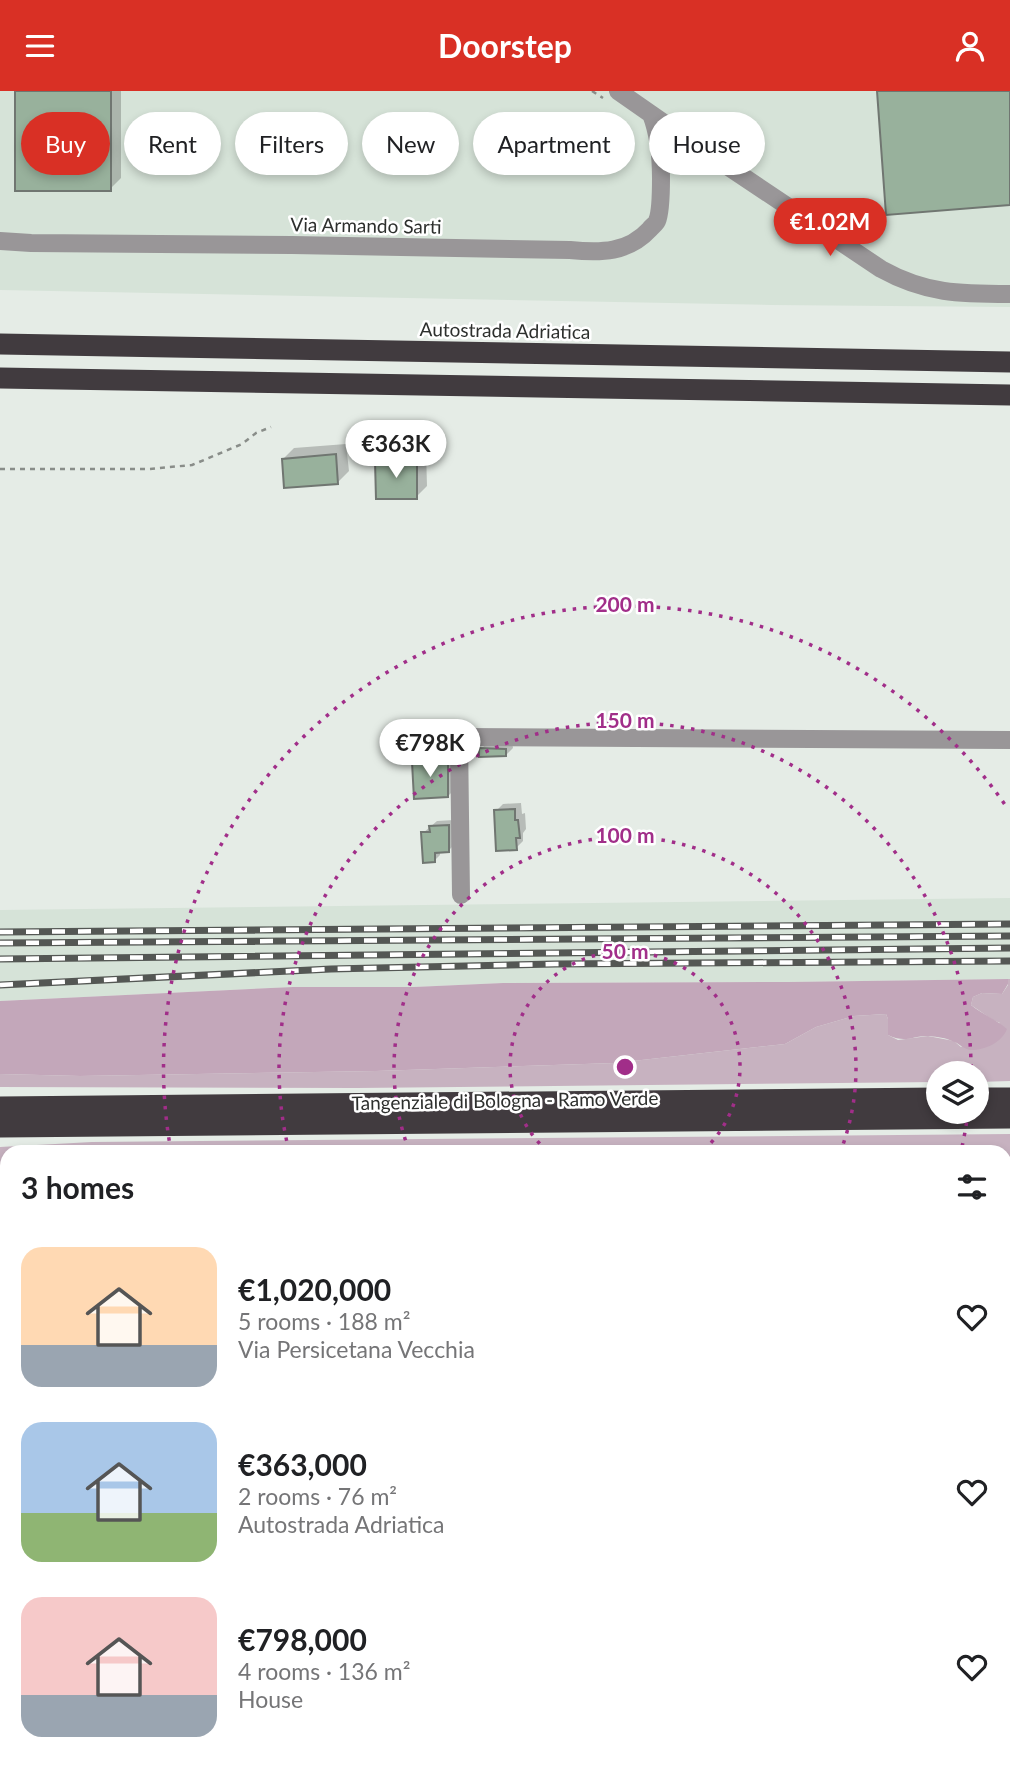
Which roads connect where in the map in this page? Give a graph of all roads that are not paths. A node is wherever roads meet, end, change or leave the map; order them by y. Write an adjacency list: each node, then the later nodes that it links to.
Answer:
1 (614, 97): 2 (street)
2 (649, 113)
3 (661, 175): 5 (street, Via Armando Sarti)
4 (741, 175): 6 (street)
5 (0, 241)
6 (1010, 294)
7 (0, 344): 8 (highway, Autostrada Adriatica)
8 (1010, 362)
9 (0, 378): 10 (highway)
10 (1010, 395)
11 (1010, 740): 12 (street)
12 (461, 895)
13 (0, 1097): 17 (highway)
14 (926, 1098): 17 (highway, Tangenziale di Bologna - Ramo Verde)
15 (989, 1098): 16 (highway)
16 (1010, 1098)
17 (150, 1105): 18 (highway, Tangenziale di Bologna - Ramo Verde)
18 (0, 1107)
19 (1010, 1118): 20 (highway, Tangenziale di Bologna - Ramo Verde)
20 (121, 1126): 21 (highway, Tangenziale di Bologna - Ramo Verde); 22 (highway)
21 (0, 1127)
22 (0, 1136)

